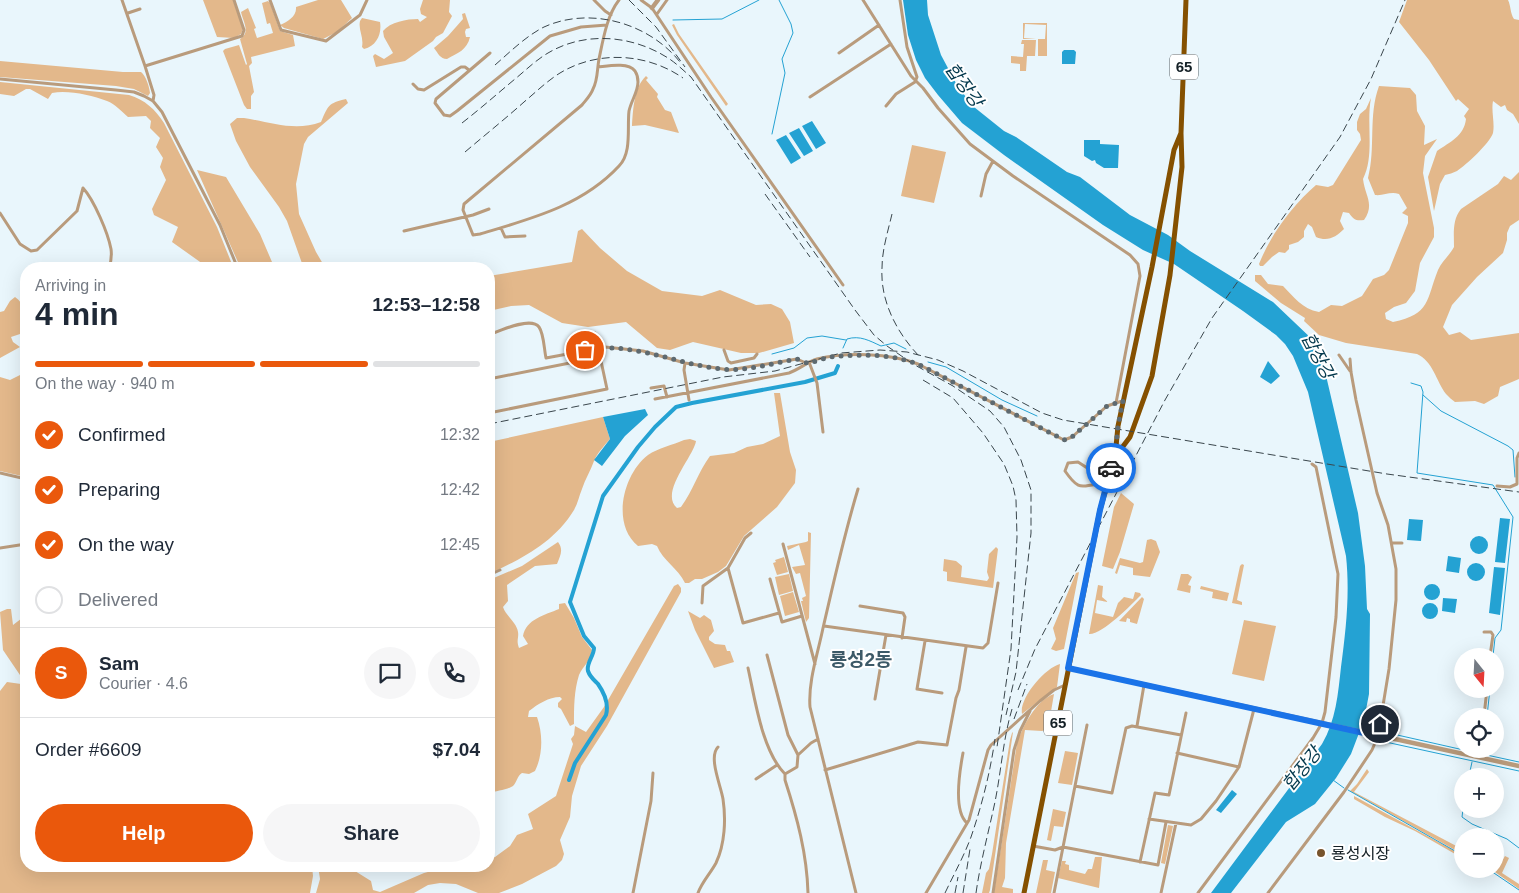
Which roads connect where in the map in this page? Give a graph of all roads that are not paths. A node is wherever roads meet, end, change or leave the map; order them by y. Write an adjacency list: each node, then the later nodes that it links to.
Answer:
1 (122, 0): 15 (street)
2 (234, 0): 23 (street)
3 (270, 0): 4 (street)
4 (367, 0)
5 (594, 0): 17 (street)
6 (619, 0): 17 (street)
7 (640, 0): 13 (street)
8 (658, 0): 13 (street)
9 (667, 0): 16 (street)
10 (863, 0): 19 (street)
11 (900, 0): 27 (street)
12 (1186, 0): 32 (main road, 65)
13 (652, 8): 16 (street)
14 (140, 9): 15 (street)
15 (128, 13): 23 (street)
16 (657, 14): 43 (street)
17 (612, 15): 18 (street)
18 (607, 25): 24 (street); 25 (street)
19 (879, 25): 20 (street); 22 (street)
20 (891, 44): 27 (street); 29 (street)
21 (490, 53): 25 (street)
22 (838, 53)
23 (145, 66): 30 (street)
24 (598, 67): 37 (street); 38 (street)
25 (469, 70): 28 (street)
26 (0, 79): 30 (street)
27 (915, 82): 31 (street); 33 (street)
28 (414, 84)
29 (810, 97)
30 (153, 102): 42 (street)
31 (886, 106)
32 (1181, 133): 67 (main road, 65); 72 (main road, 65)
33 (993, 160): 34 (street); 68 (street)
34 (981, 196)
35 (490, 209): 37 (street)
36 (0, 213): 41 (street)
37 (466, 216): 38 (street); 39 (street)
38 (501, 228): 40 (street)
39 (404, 231)
40 (525, 236)
41 (110, 262)
42 (235, 262)
43 (843, 285)
44 (495, 333): 52 (street)
45 (595, 333): 46 (street)
46 (598, 348): 48 (street); 51 (street); 55 (street)
47 (724, 350): 56 (street)
48 (572, 353): 52 (street); 54 (street)
49 (757, 354): 56 (street)
50 (1339, 355): 60 (street)
51 (600, 357): 54 (street); 69 (street)
52 (546, 358): 58 (street)
53 (1350, 359): 60 (street)
54 (574, 362): 58 (street)
55 (685, 363): 59 (street); 63 (street)
56 (731, 363): 59 (street)
57 (808, 363): 59 (street); 63 (street); 68 (street); 70 (street)
58 (548, 367): 61 (street)
59 (730, 370)
60 (1351, 372): 81 (street)
61 (495, 378)
62 (651, 388): 64 (street)
63 (688, 393): 64 (street); 66 (street)
64 (667, 397): 65 (street)
65 (655, 399)
66 (688, 400)
67 (1123, 401): 68 (street); 72 (main road, 65)
68 (1116, 403)
69 (495, 412)
70 (823, 432)
71 (1519, 453): 78 (street)
72 (1115, 457): 75 (main road, 65)
73 (1312, 464): 113 (street)
74 (0, 473): 76 (street)
75 (1109, 477): 77 (main road, 65); 77 (street)
76 (20, 478)
77 (1106, 485): 105 (main road, 65)
78 (1497, 486)
79 (858, 489): 95 (street)
80 (751, 533): 86 (street)
81 (1392, 543): 83 (street); 117 (street)
82 (783, 544): 94 (street)
83 (1402, 544)
84 (20, 545): 85 (street)
85 (0, 548)
86 (728, 568): 91 (street); 93 (street)
87 (500, 570): 88 (street)
88 (495, 572)
89 (770, 578): 93 (street)
90 (998, 583): 100 (street)
91 (702, 603)
92 (860, 606): 98 (street)
93 (779, 613): 94 (street)
94 (802, 616): 103 (street)
95 (824, 626): 97 (street); 103 (street)
96 (1484, 632): 101 (street)
97 (886, 635): 98 (street); 109 (street)
98 (902, 638): 99 (street)
99 (925, 641): 100 (street); 108 (street)
100 (966, 647): 128 (street)
101 (1491, 648)
102 (767, 655): 123 (street)
103 (815, 664): 118 (street)
104 (748, 668): 125 (street)
105 (1068, 668): 106 (main road, 65); 107 (street)
106 (1065, 685): 111 (street); 137 (main road, 65)
107 (1144, 685): 110 (street); 115 (street)
108 (942, 693)
109 (875, 700)
110 (1254, 709): 113 (street); 127 (street)
111 (1031, 710): 135 (street); 147 (street)
112 (1186, 713): 116 (street)
113 (1324, 724): 117 (street); 151 (street)
114 (1087, 725): 132 (street)
115 (1136, 726): 116 (street); 132 (street)
116 (1181, 735): 122 (street)
117 (1378, 736): 120 (street); 152 (street)
118 (818, 739): 123 (street); 128 (street)
119 (718, 747): 143 (street)
120 (1454, 752)
121 (963, 753): 135 (street)
122 (1177, 753): 127 (street); 133 (street)
123 (798, 755): 130 (street)
124 (1483, 758): 126 (street)
125 (777, 765): 130 (street); 131 (street)
126 (1519, 766)
127 (1239, 767): 136 (street)
128 (826, 770): 145 (street)
129 (653, 773): 142 (street)
130 (785, 774): 144 (street)
131 (756, 779)
132 (1075, 786): 138 (street)
133 (1149, 819): 134 (street); 139 (street)
134 (1166, 822): 136 (street); 140 (street)
135 (967, 823): 146 (street)
136 (1176, 823): 141 (street)
137 (1033, 846): 138 (street); 148 (main road, 65)
138 (1063, 847): 139 (street); 149 (street)
139 (1140, 862): 140 (street)
140 (1158, 865): 141 (street)
141 (1166, 867): 150 (street)
142 (633, 893)
143 (698, 893)
144 (808, 893)
145 (856, 893)
146 (926, 893)
147 (992, 893)
148 (1024, 893)
149 (1054, 893)
150 (1161, 893)
151 (1198, 893)
152 (1268, 893)

